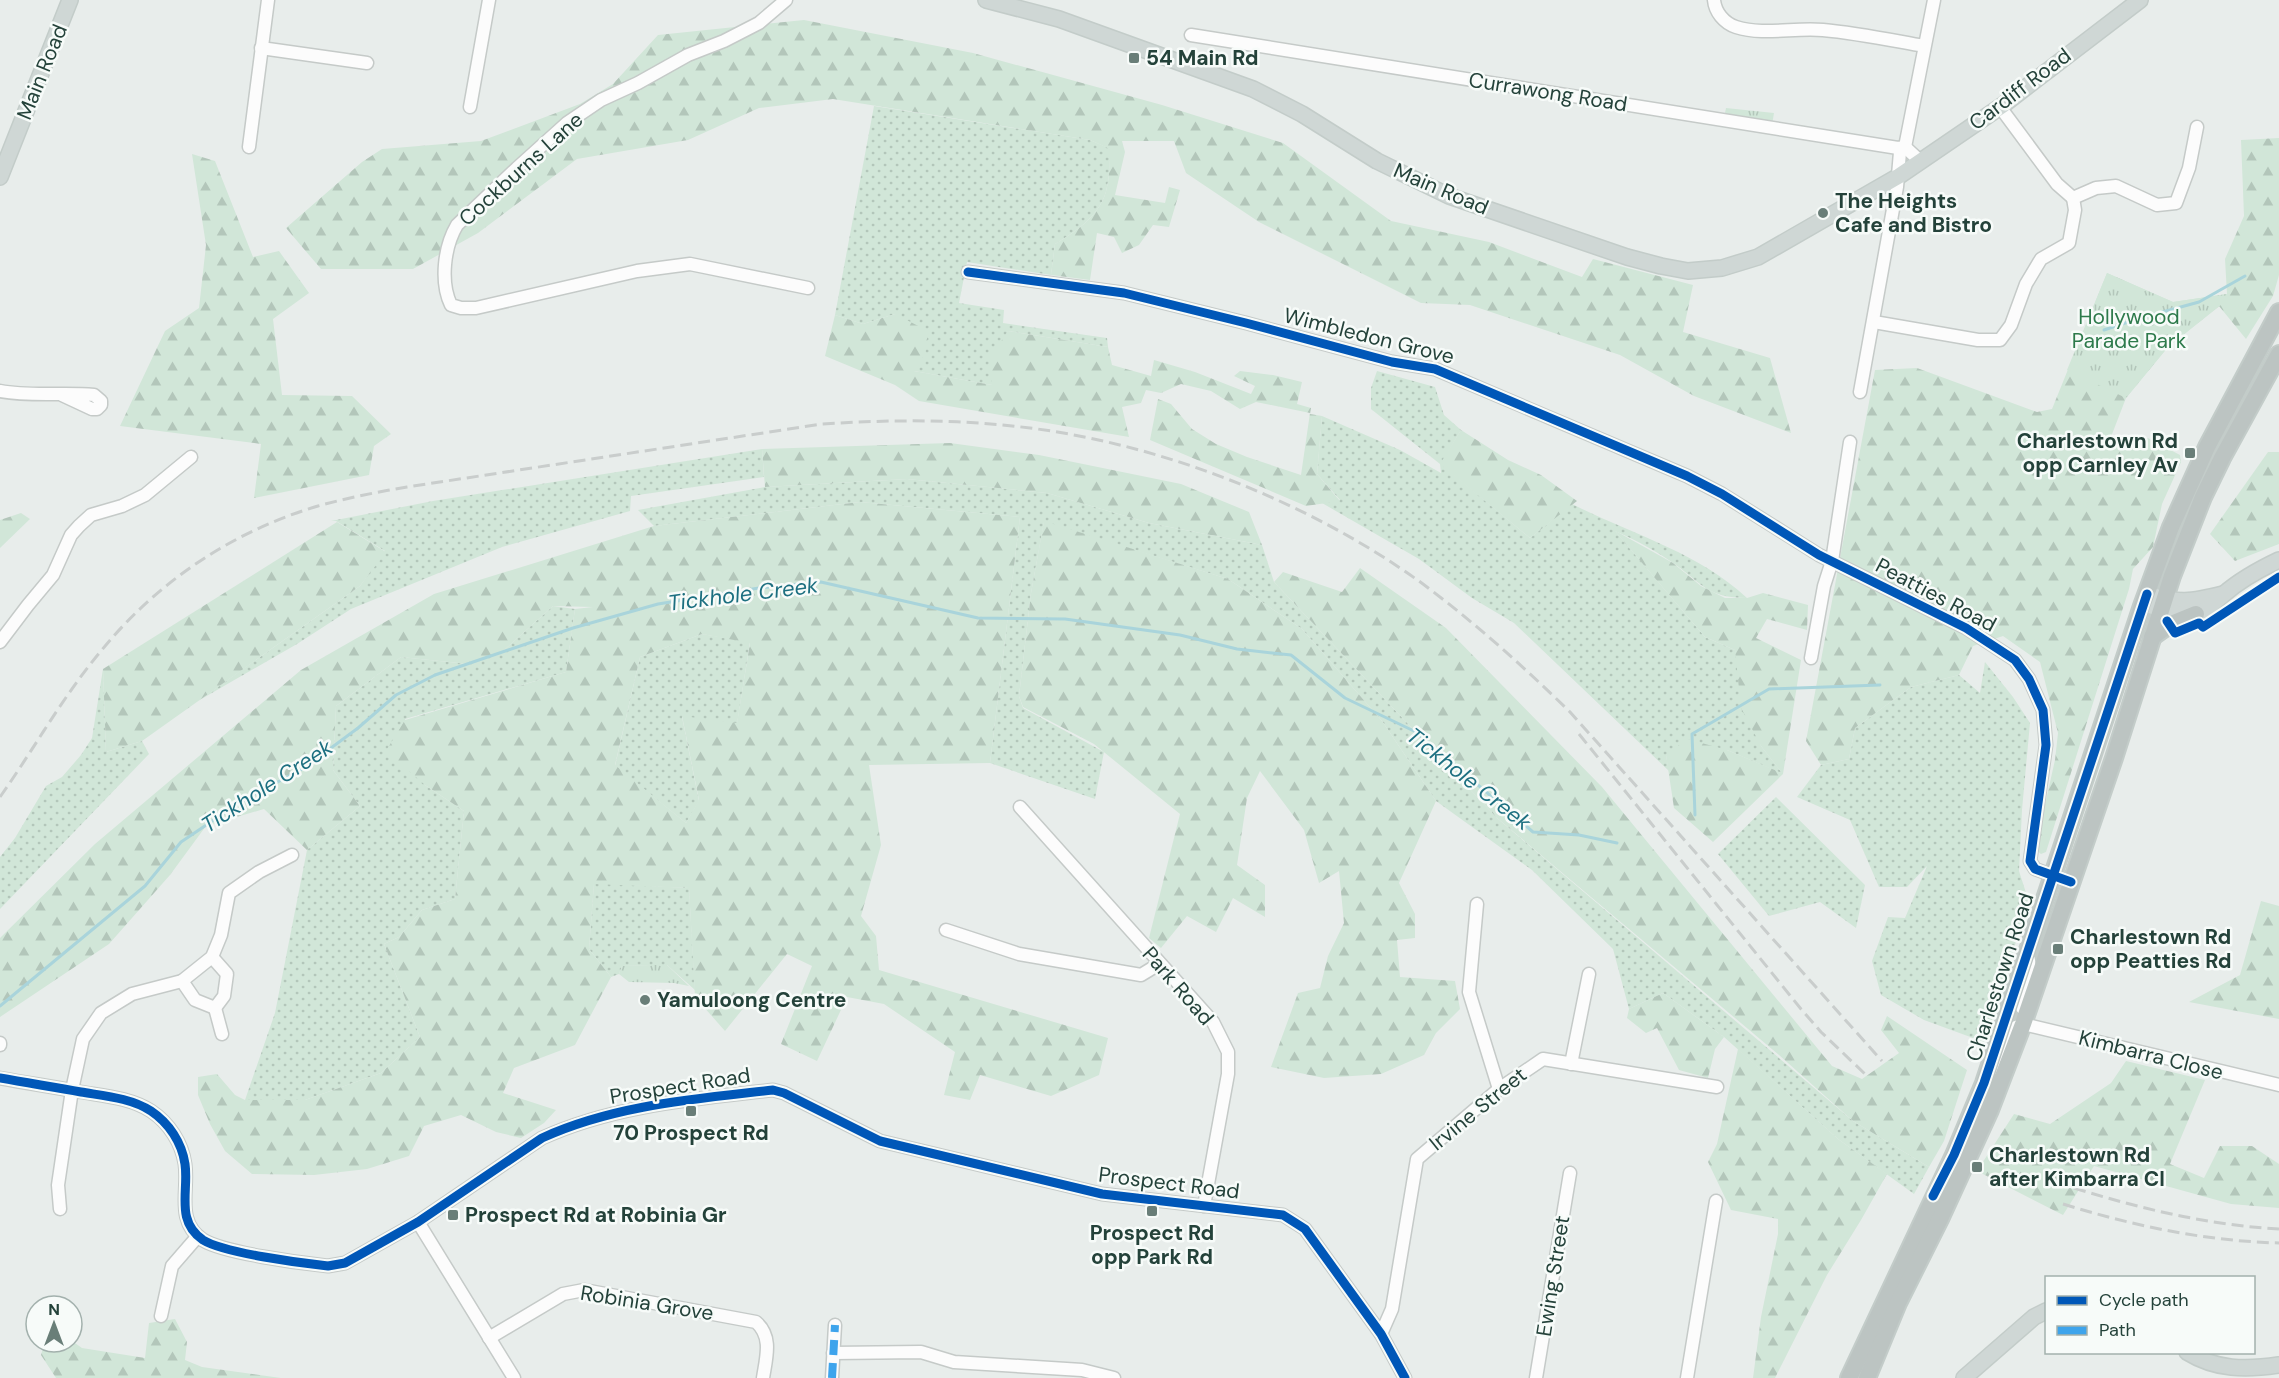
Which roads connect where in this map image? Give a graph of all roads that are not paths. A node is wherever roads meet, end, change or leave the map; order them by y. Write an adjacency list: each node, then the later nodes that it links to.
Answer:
1 (70, 0): 20 (main road, Main Road)
2 (268, 0): 11 (street)
3 (489, 0): 13 (street)
4 (786, 0): 23 (street, Cockburns Lane)
5 (986, 0): 19 (main road, Main Road)
6 (1714, 0): 10 (street)
7 (1934, 0): 10 (street)
8 (2140, 0): 14 (main road, Cardiff Road)
9 (1191, 35): 17 (street, Currawong Road)
10 (1924, 46): 17 (street)
11 (261, 48): 12 (street); 16 (street)
12 (367, 63)
13 (470, 107)
14 (2000, 107): 18 (main road, Cardiff Road); 21 (street)
15 (2197, 127): 21 (street)
16 (249, 147)
17 (1905, 147): 18 (street); 19 (street)
18 (1920, 160): 19 (main road, Cardiff Road)
19 (1899, 176): 25 (street)
20 (0, 177)
21 (2073, 198): 25 (street)
22 (968, 272): 34 (street, Wimbledon Grove)
23 (808, 288)
24 (2279, 312): 26 (highway, Charlestown Road)
25 (1874, 322): 29 (street)
26 (2275, 333): 36 (highway, Charlestown Road)
27 (2279, 354): 37 (highway, Charlestown Road)
28 (0, 391): 30 (street)
29 (1860, 392)
30 (62, 395)
31 (1850, 442): 34 (street)
32 (191, 457): 40 (street)
33 (2279, 560): 35 (main road)
34 (1832, 561): 41 (street); 44 (street, Peatties Road)
35 (2223, 594): 37 (main road); 38 (main road)
36 (2145, 598): 37 (main road); 44 (highway, Charlestown Road)
37 (2163, 604): 38 (main road); 39 (highway, Charlestown Road)
38 (2196, 614): 39 (highway)
39 (2152, 637): 45 (highway, Charlestown Road)
40 (0, 642)
41 (1811, 658)
42 (1020, 807): 50 (street, Park Road)
43 (292, 855): 49 (street)
44 (2053, 876): 45 (street, Peatties Road); 48 (highway, Charlestown Road)
45 (2071, 882): 54 (highway, Charlestown Road)
46 (1476, 904): 61 (street)
47 (946, 930): 50 (street)
48 (2029, 951): 54 (street, Charlestown Road); 58 (highway, Charlestown Road)
49 (212, 957): 52 (street); 53 (street)
50 (1159, 964): 65 (street, Park Road)
51 (1589, 974): 56 (street)
52 (182, 981): 53 (street); 62 (street)
53 (215, 1008): 55 (street)
54 (2023, 1024): 58 (street, Charlestown Road); 59 (street, Kimbarra Close); 88 (highway, Charlestown Road)
55 (222, 1034)
56 (1571, 1064): 60 (street, Irvine Street); 61 (street, Irvine Street)
57 (0, 1078): 62 (street)
58 (1984, 1083): 76 (highway, Charlestown Road)
59 (2279, 1085)
60 (1717, 1087)
61 (1500, 1089): 72 (street, Irvine Street)
62 (72, 1090): 66 (street); 68 (street)
63 (1570, 1173): 84 (street, Ewing Street)
64 (1716, 1201): 85 (street)
65 (1204, 1206): 67 (street, Prospect Road); 72 (street, Prospect Road)
66 (60, 1209)
67 (418, 1221): 68 (street, Prospect Road); 73 (street)
68 (198, 1236): 70 (street)
69 (2045, 1312): 89 (main road)
70 (161, 1316)
71 (835, 1325): 74 (street)
72 (1381, 1334): 83 (street, Prospect Road)
73 (489, 1338): 79 (street); 80 (street, Robinia Grove)
74 (833, 1353): 78 (street); 81 (street)
75 (2189, 1354): 77 (main road)
76 (1858, 1356): 86 (highway); 87 (highway)
77 (2279, 1365)
78 (1082, 1374): 82 (street)
79 (514, 1378)
80 (763, 1378)
81 (832, 1378)
82 (1114, 1378)
83 (1406, 1378)
84 (1536, 1378)
85 (1687, 1378)
86 (1838, 1378)
87 (1849, 1378)
88 (1867, 1378)
89 (1964, 1378)

